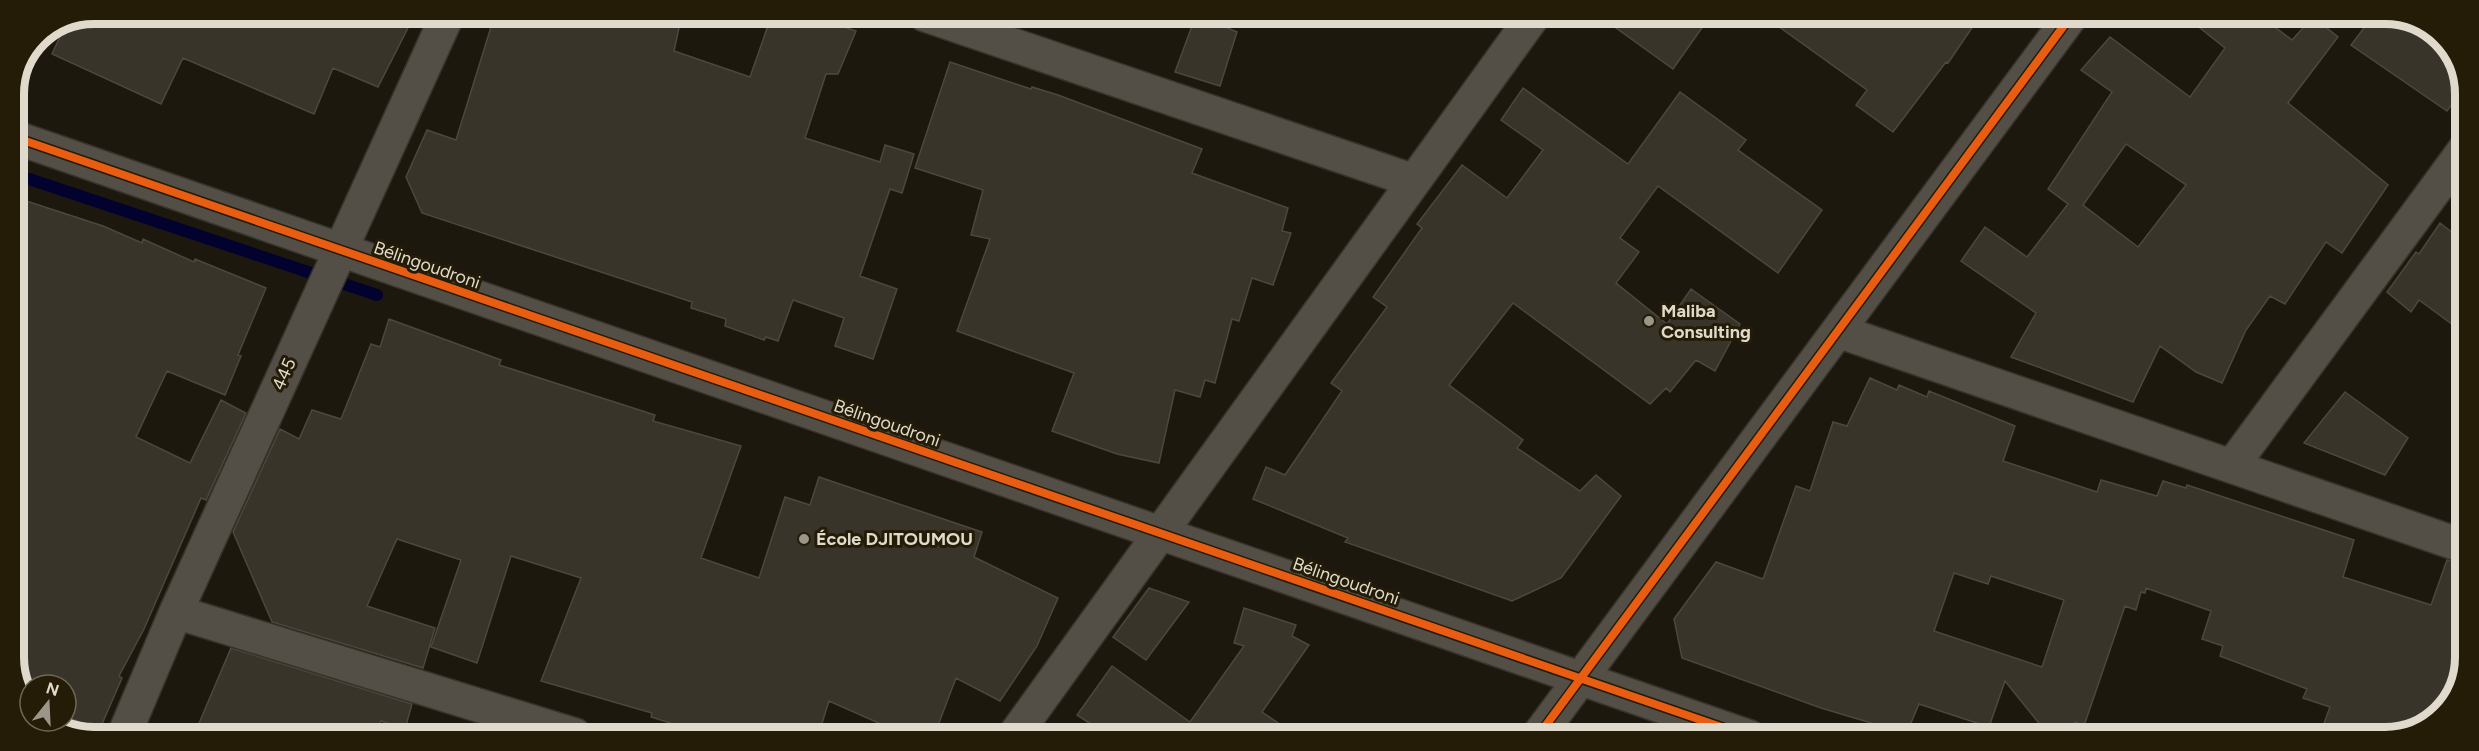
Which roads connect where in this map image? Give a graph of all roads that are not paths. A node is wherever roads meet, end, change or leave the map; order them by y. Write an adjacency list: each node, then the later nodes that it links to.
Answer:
1 (443, 24): 8 (street, 445)
2 (952, 24): 7 (street)
3 (1527, 24): 7 (street)
4 (2066, 24): 9 (street)
5 (24, 139): 8 (street, Bélingoudroni)
6 (2455, 163): 10 (street)
7 (1414, 181): 11 (street)
8 (340, 250): 11 (street, Bélingoudroni); 13 (street, 445)
9 (1838, 331): 10 (street); 14 (street)
10 (2232, 466): 12 (street)
11 (1162, 534): 14 (street, Bélingoudroni); 17 (street)
12 (2455, 543)
13 (176, 612): 15 (street, 445); 16 (street)
14 (1581, 678): 18 (street); 19 (street, Bélingoudroni)
15 (127, 727)
16 (548, 727)
17 (1021, 727)
18 (1545, 727)
19 (1721, 727)

